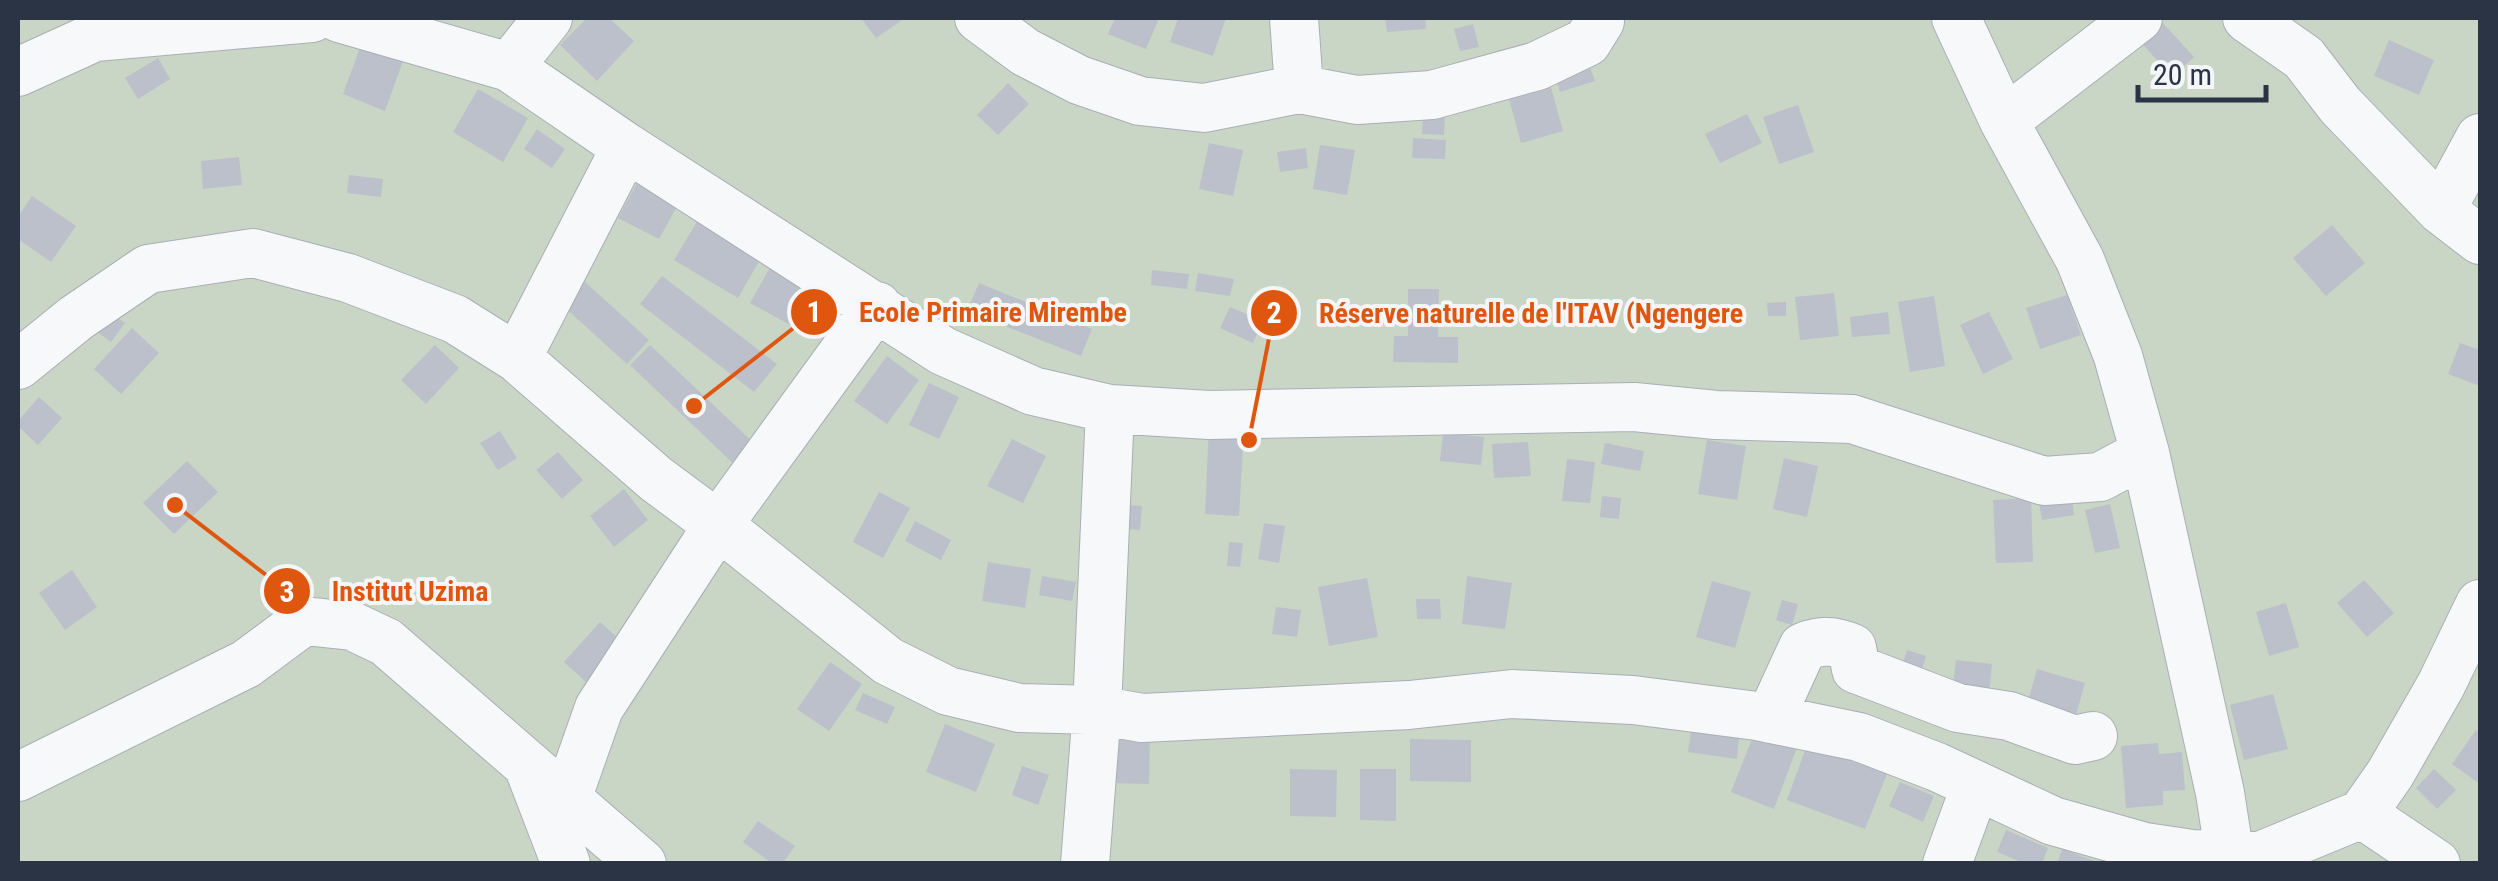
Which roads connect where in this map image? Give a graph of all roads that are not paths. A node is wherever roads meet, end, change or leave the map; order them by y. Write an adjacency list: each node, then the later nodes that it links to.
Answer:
1 (312, 18): 11 (street)
2 (339, 18): 10 (street)
3 (548, 18): 10 (street)
4 (980, 18): 12 (street)
5 (1294, 18): 12 (street)
6 (1598, 18): 12 (street)
7 (1956, 18): 13 (street)
8 (2138, 18): 13 (street)
9 (2247, 18): 16 (street)
10 (509, 67): 15 (street)
11 (18, 72)
12 (1299, 89)
13 (2004, 121): 22 (street)
14 (2480, 138): 16 (street)
15 (626, 147): 18 (street); 19 (street)
16 (2441, 210): 17 (street)
17 (2480, 240)
18 (877, 306): 21 (street); 23 (street)
19 (517, 358): 20 (street); 23 (street)
20 (18, 365)
21 (1110, 410): 22 (street); 25 (street)
22 (2145, 453): 33 (street)
23 (718, 524): 25 (street); 31 (street)
24 (2480, 604): 32 (street)
25 (1097, 710): 26 (street); 36 (street)
26 (1770, 719): 27 (street); 30 (street)
27 (2094, 736)
28 (528, 764): 29 (street); 31 (street); 34 (street)
29 (18, 777)
30 (1976, 786): 33 (street); 37 (street)
31 (568, 796): 35 (street)
32 (2362, 814): 33 (street); 38 (street)
33 (2231, 860)
34 (566, 864)
35 (642, 864)
36 (1086, 864)
37 (1947, 864)
38 (2436, 864)

